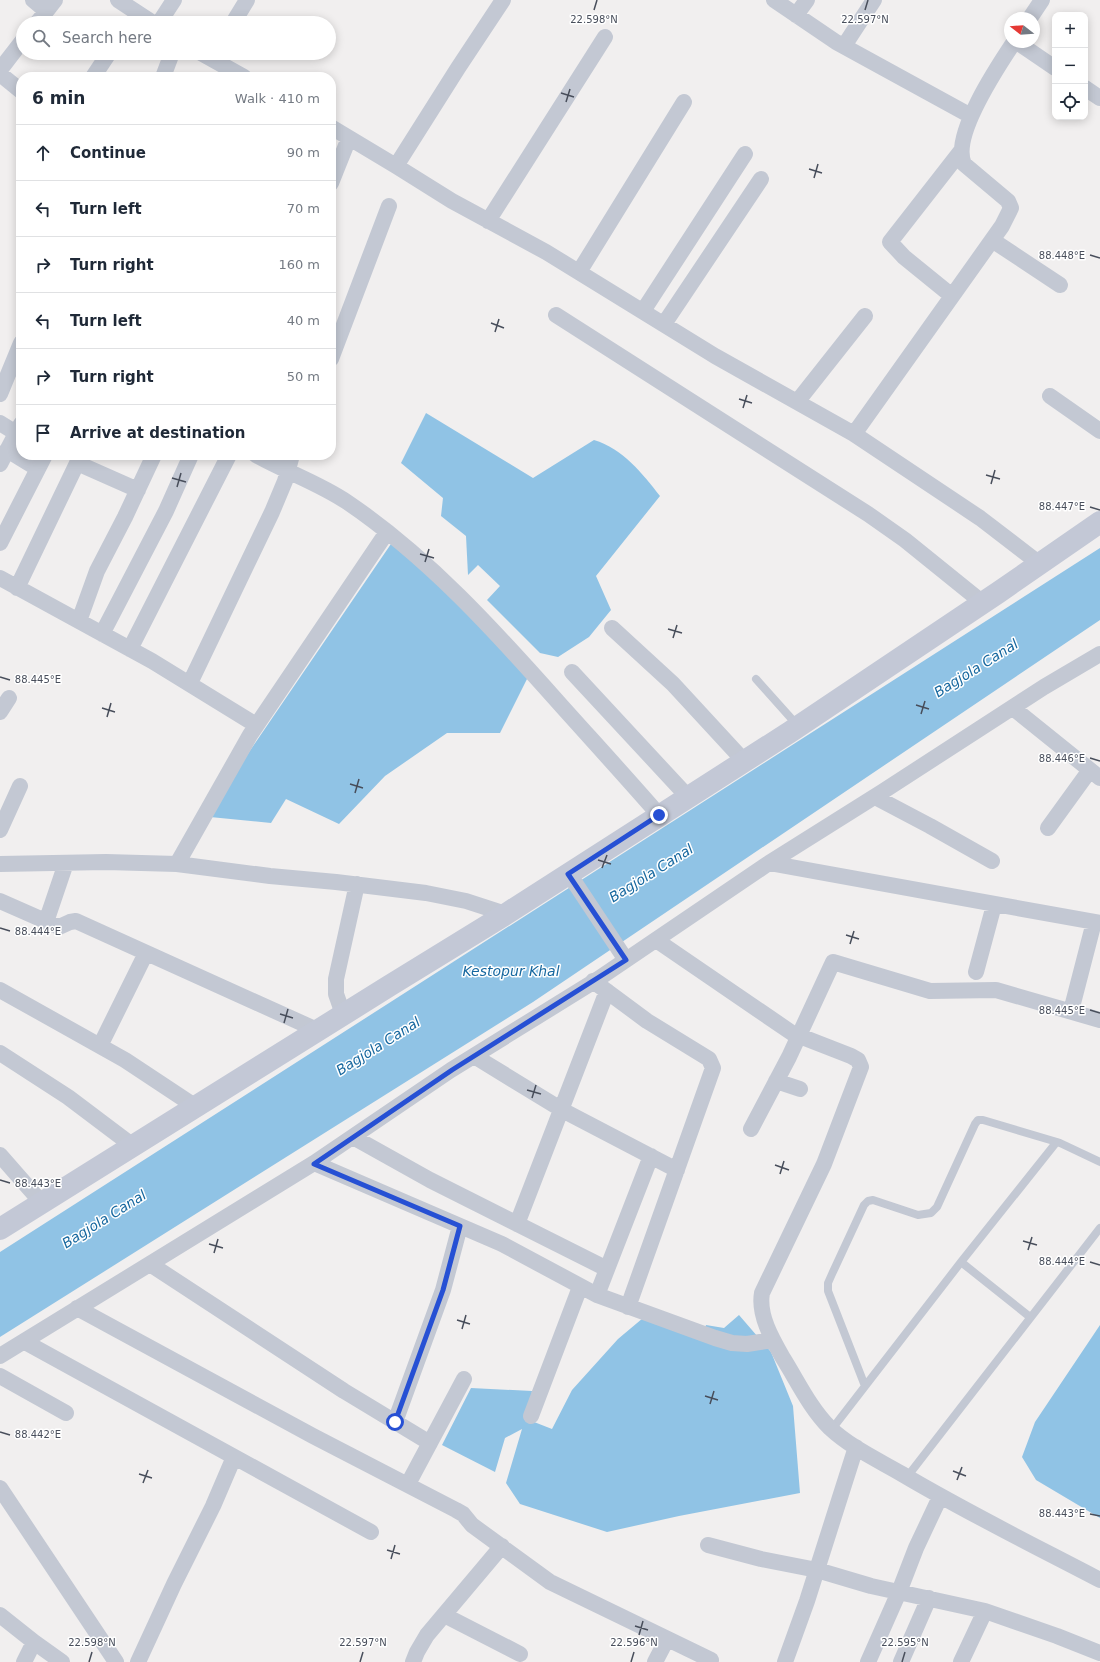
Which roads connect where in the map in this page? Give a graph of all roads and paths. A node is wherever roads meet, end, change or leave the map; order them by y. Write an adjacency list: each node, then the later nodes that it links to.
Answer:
1 (33, 0): 10 (street)
2 (118, 0): 13 (street)
3 (174, 0): 14 (street)
4 (247, 0): 15 (street)
5 (503, 0): 39 (street)
6 (774, 0): 12 (street)
7 (807, 0): 12 (street)
8 (874, 0): 17 (street)
9 (1042, 0): 11 (street)
10 (46, 11)
11 (1034, 12)
12 (796, 15): 17 (street)
13 (131, 16)
14 (164, 16)
15 (237, 16)
16 (605, 37): 43 (street)
17 (844, 46): 34 (street)
18 (1010, 48): 34 (street)
19 (1026, 48): 24 (street)
20 (16, 49): 25 (street)
21 (104, 60): 26 (street)
22 (169, 60): 27 (street)
23 (216, 60): 28 (street)
24 (1052, 66)
25 (0, 70)
26 (96, 72)
27 (165, 72)
28 (232, 72)
29 (0, 74): 30 (street)
30 (16, 87)
31 (1088, 90): 32 (street)
32 (1100, 98)
33 (684, 102): 45 (street)
34 (971, 116): 37 (street)
35 (336, 130): 36 (street)
36 (349, 138): 39 (street); 40 (street)
37 (961, 151): 44 (street); 47 (street)
38 (745, 154): 48 (street)
39 (396, 166): 43 (street)
40 (336, 170)
41 (761, 179): 51 (street)
42 (389, 206): 52 (street)
43 (488, 221): 45 (street)
44 (992, 240): 46 (street); 47 (street)
45 (579, 272): 48 (street)
46 (1060, 285)
47 (952, 296): 61 (street)
48 (644, 311): 51 (street)
49 (556, 315): 81 (street)
50 (866, 316): 56 (street)
51 (664, 324): 56 (street)
52 (336, 346)
53 (16, 355): 54 (street)
54 (0, 394)
55 (1050, 396): 59 (street)
56 (797, 402): 61 (street)
57 (0, 423): 58 (street)
58 (16, 427)
59 (1100, 431)
60 (16, 434): 62 (street)
61 (854, 434): 78 (street)
62 (4, 457): 63 (street)
63 (16, 459)
64 (27, 460): 72 (street)
65 (79, 460): 80 (street)
66 (81, 460): 74 (street)
67 (152, 460): 74 (street)
68 (189, 460): 84 (street)
69 (226, 460): 85 (street)
70 (266, 460): 73 (street)
71 (290, 460): 73 (street)
72 (42, 462): 77 (street)
73 (287, 470): 76 (street); 89 (street)
74 (138, 490): 82 (street)
75 (1100, 522): 78 (street)
76 (387, 532): 93 (street); 100 (street)
77 (0, 543)
78 (1040, 564): 81 (street)
79 (0, 578): 80 (street)
80 (17, 588): 82 (street)
81 (983, 603): 94 (street)
82 (79, 621): 84 (street)
83 (612, 628): 95 (street)
84 (102, 634): 85 (street)
85 (130, 649): 89 (street)
86 (1100, 654): 91 (street)
87 (572, 672): 98 (street)
88 (756, 679): 94 (lane)
89 (190, 683): 93 (street)
90 (9, 698): 92 (street)
91 (1013, 708): 96 (street); 99 (street)
92 (0, 712)
93 (256, 725): 107 (street)
94 (798, 726): 95 (street)
95 (744, 761): 98 (street)
96 (1095, 774): 101 (street)
97 (20, 786): 102 (street)
98 (688, 797): 100 (street)
99 (875, 797): 103 (street); 105 (street)
100 (659, 815): 108 (street)
101 (1048, 828)
102 (0, 830)
103 (992, 861)
104 (66, 863): 106 (street); 107 (street); 113 (street)
105 (769, 863): 111 (street); 115 (street)
106 (0, 864)
107 (177, 864): 109 (street)
108 (568, 874): 112 (street); 117 (street)
109 (357, 884): 112 (street); 123 (street)
110 (0, 901): 113 (street)
111 (994, 905): 114 (street); 118 (street)
112 (506, 914): 123 (street)
113 (46, 922): 116 (street)
114 (1097, 923): 122 (street)
115 (656, 940): 117 (street); 126 (street)
116 (146, 953): 125 (street); 127 (street)
117 (626, 960): 119 (street)
118 (976, 972)
119 (593, 982): 121 (street); 129 (street)
120 (0, 990): 127 (street)
121 (607, 992): 133 (street); 142 (street)
122 (1070, 1011): 124 (street); 126 (street)
123 (343, 1014): 125 (street)
124 (1100, 1020)
125 (317, 1030): 132 (street)
126 (798, 1036): 130 (street); 156 (street)
127 (100, 1046): 132 (street)
128 (0, 1053): 137 (street)
129 (474, 1056): 133 (street); 135 (street)
130 (776, 1081): 131 (street); 134 (street)
131 (800, 1089)
132 (196, 1107): 137 (street)
133 (562, 1110): 139 (street); 144 (street)
134 (751, 1129)
135 (353, 1137): 141 (street); 144 (street)
136 (1057, 1142): 140 (lane); 148 (lane); 161 (lane)
137 (133, 1146): 143 (street)
138 (0, 1155): 143 (street)
139 (651, 1156): 142 (street); 150 (street)
140 (1100, 1162)
141 (314, 1164): 145 (street); 149 (street)
142 (677, 1170): 153 (street)
143 (42, 1203): 147 (street)
144 (517, 1224): 150 (street)
145 (460, 1226): 151 (street); 164 (street)
146 (1100, 1228): 155 (lane)
147 (0, 1229)
148 (961, 1262): 155 (lane); 161 (lane)
149 (150, 1264): 154 (street); 164 (street)
150 (607, 1269): 152 (street)
151 (580, 1287): 152 (street); 163 (street)
152 (597, 1295): 153 (street)
153 (628, 1307): 156 (street)
154 (77, 1308): 157 (street); 170 (street)
155 (1030, 1317): 169 (lane)
156 (772, 1340): 165 (street)
157 (24, 1342): 158 (street); 168 (street)
158 (0, 1356)
159 (0, 1376): 162 (street)
160 (464, 1379): 166 (street)
161 (865, 1386): 165 (lane)
162 (66, 1413)
163 (530, 1416)
164 (395, 1422): 166 (street)
165 (832, 1430): 167 (street)
166 (430, 1443): 170 (street)
167 (856, 1447): 169 (street); 176 (street)
168 (234, 1457): 173 (street); 191 (street)
169 (907, 1477): 172 (street)
170 (408, 1484): 174 (street)
171 (0, 1488): 190 (street)
172 (940, 1497): 177 (street); 178 (street)
173 (372, 1532)
174 (502, 1546): 182 (street); 183 (street)
175 (708, 1546): 176 (street)
176 (817, 1570): 178 (street); 194 (street)
177 (1100, 1580)
178 (899, 1592): 179 (street); 195 (street)
179 (929, 1598): 180 (street); 196 (street)
180 (985, 1611): 185 (street); 197 (street)
181 (0, 1615): 184 (street)
182 (444, 1615): 186 (street); 192 (street)
183 (667, 1639): 187 (street); 193 (street)
184 (34, 1642): 188 (street); 189 (street)
185 (1100, 1653)
186 (520, 1654)
187 (711, 1660)
188 (24, 1662)
189 (62, 1662)
190 (116, 1662)
191 (138, 1662)
192 (413, 1662)
193 (655, 1662)
194 (786, 1662)
195 (868, 1662)
196 (901, 1662)
197 (961, 1662)

